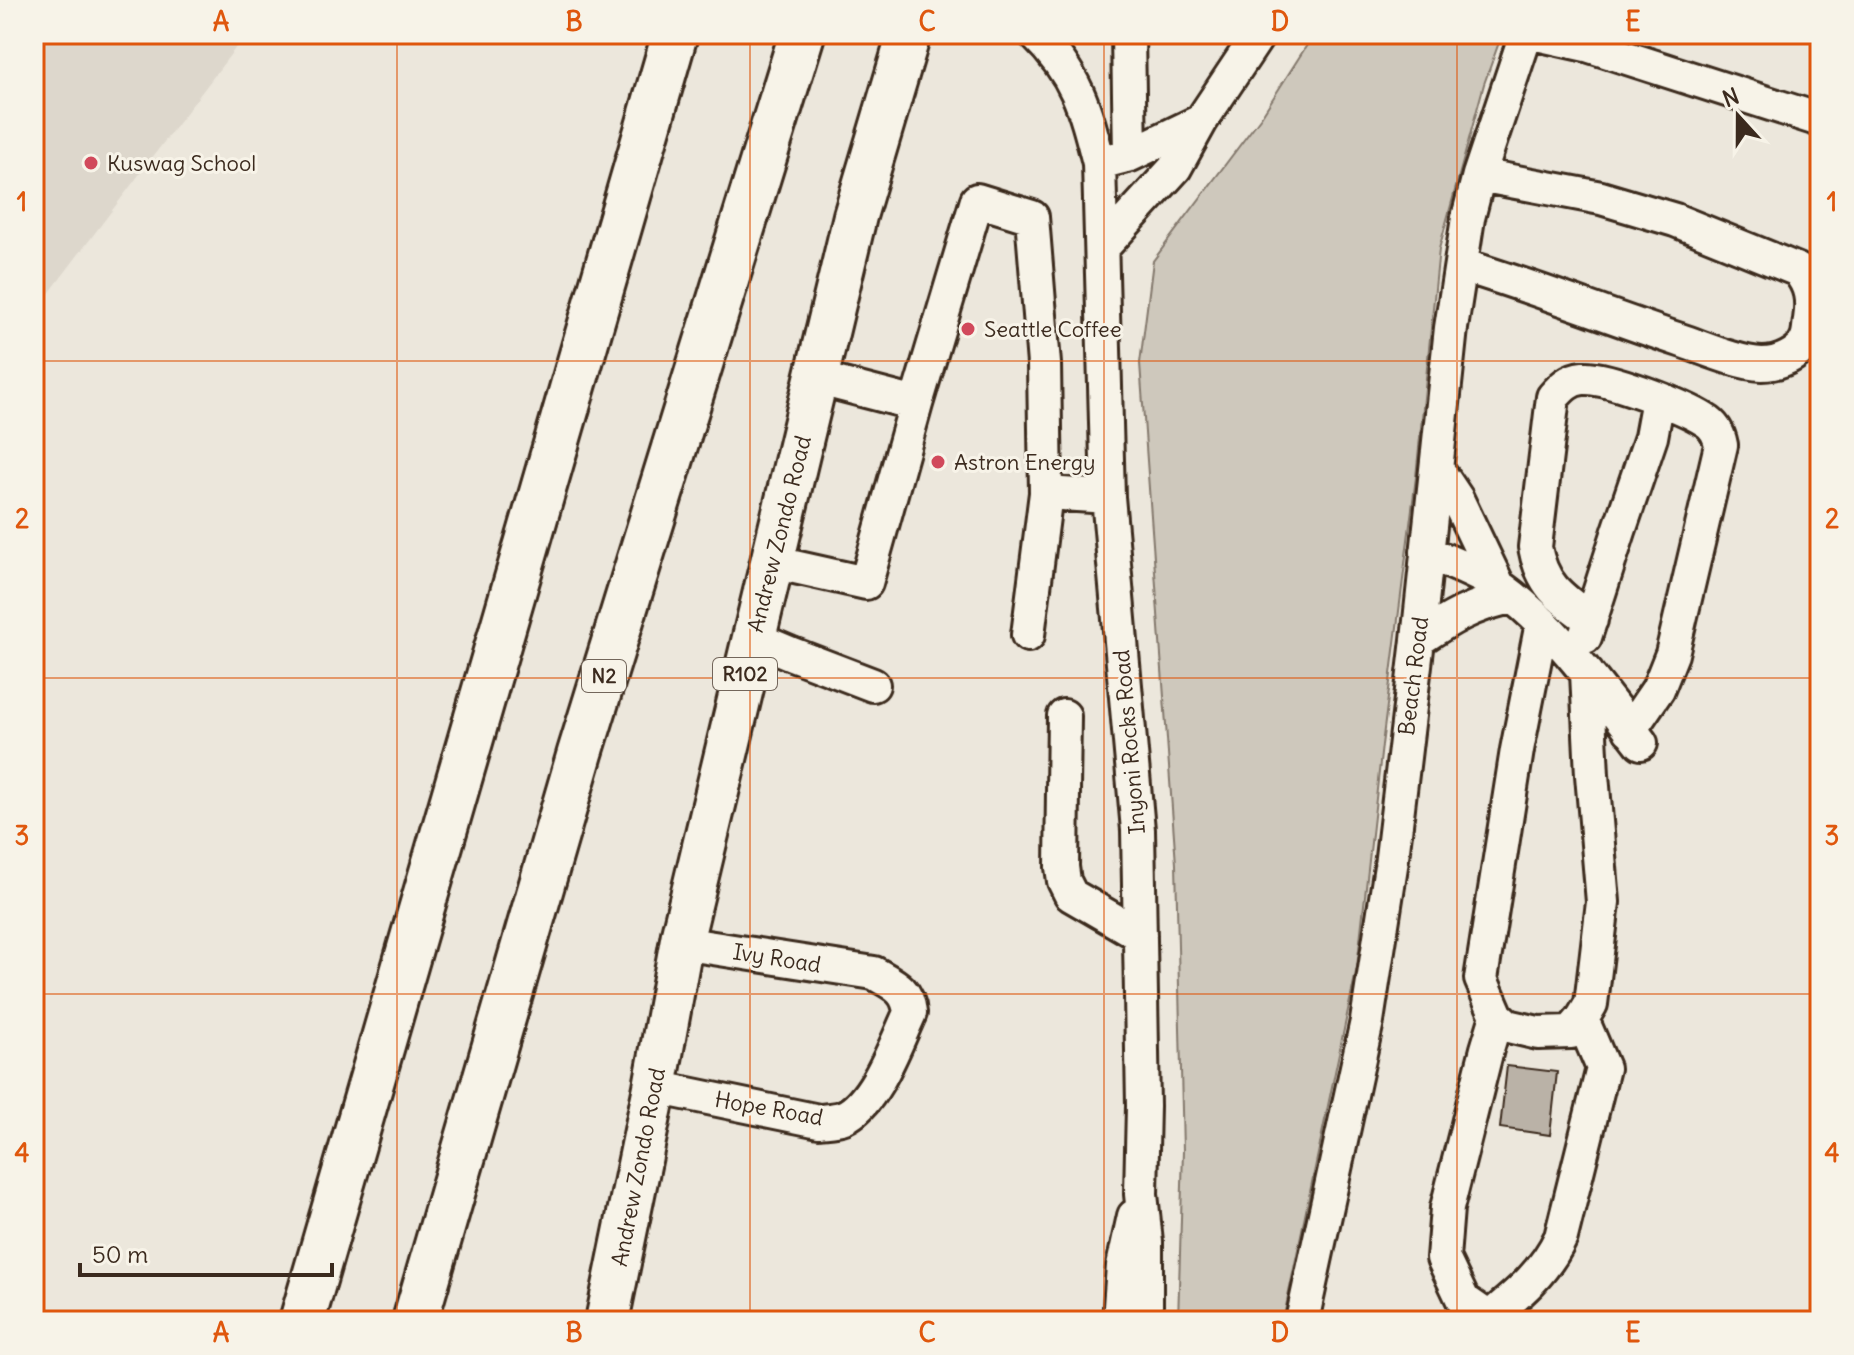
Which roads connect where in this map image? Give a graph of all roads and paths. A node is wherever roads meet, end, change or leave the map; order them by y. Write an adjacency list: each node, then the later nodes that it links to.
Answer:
1 (675, 34): 41 (highway)
2 (802, 34): 42 (highway, N2)
3 (909, 34): 16 (main road, Andrew Zondo Road / R102)
4 (1035, 34): 12 (street, Inyoni Rocks Road)
5 (1128, 34): 11 (street)
6 (1259, 34): 10 (street)
7 (1526, 34): 13 (street, Beach Road)
8 (1536, 34): 9 (street)
9 (1820, 120)
10 (1201, 121): 11 (street); 14 (street)
11 (1130, 155): 12 (street)
12 (1099, 163): 14 (street, Inyoni Rocks Road)
13 (1479, 175): 15 (street, Beach Road); 15 (street)
14 (1102, 248): 21 (street, Inyoni Rocks Road)
15 (1461, 265): 19 (street, Beach Road)
16 (816, 378): 18 (street); 23 (main road, Andrew Zondo Road / R102)
17 (1658, 399): 25 (street); 25 (street); 30 (street)
18 (916, 404): 20 (street); 23 (street)
19 (1437, 469): 22 (street, Beach Road); 24 (street)
20 (1046, 493): 21 (street); 27 (street)
21 (1108, 497): 33 (street, Inyoni Rocks Road)
22 (1427, 552): 24 (street); 29 (street, Beach Road)
23 (772, 562): 28 (main road, Andrew Zondo Road / R102)
24 (1505, 591): 26 (street); 29 (street)
25 (1591, 620): 30 (street)
26 (1542, 623): 30 (street); 36 (street)
27 (1028, 635)
28 (754, 638): 31 (street); 34 (main road, Andrew Zondo Road / R102)
29 (1418, 640): 46 (street, Beach Road)
30 (1582, 667): 37 (street)
31 (873, 685)
32 (1064, 716): 33 (street)
33 (1140, 935): 39 (street, Inyoni Rocks Road)
34 (681, 943): 35 (street, Ivy Road); 38 (main road, Andrew Zondo Road / R102)
35 (874, 973): 38 (street, Hope Road)
36 (1497, 1016): 37 (street); 40 (street)
37 (1582, 1019): 40 (street)
38 (655, 1087): 43 (main road, Andrew Zondo Road / R102)
39 (1141, 1194): 44 (street); 45 (street, Inyoni Rocks Road)
40 (1488, 1320)
41 (302, 1321)
42 (415, 1321)
43 (607, 1321)
44 (1119, 1321)
45 (1146, 1321)
46 (1302, 1321)

